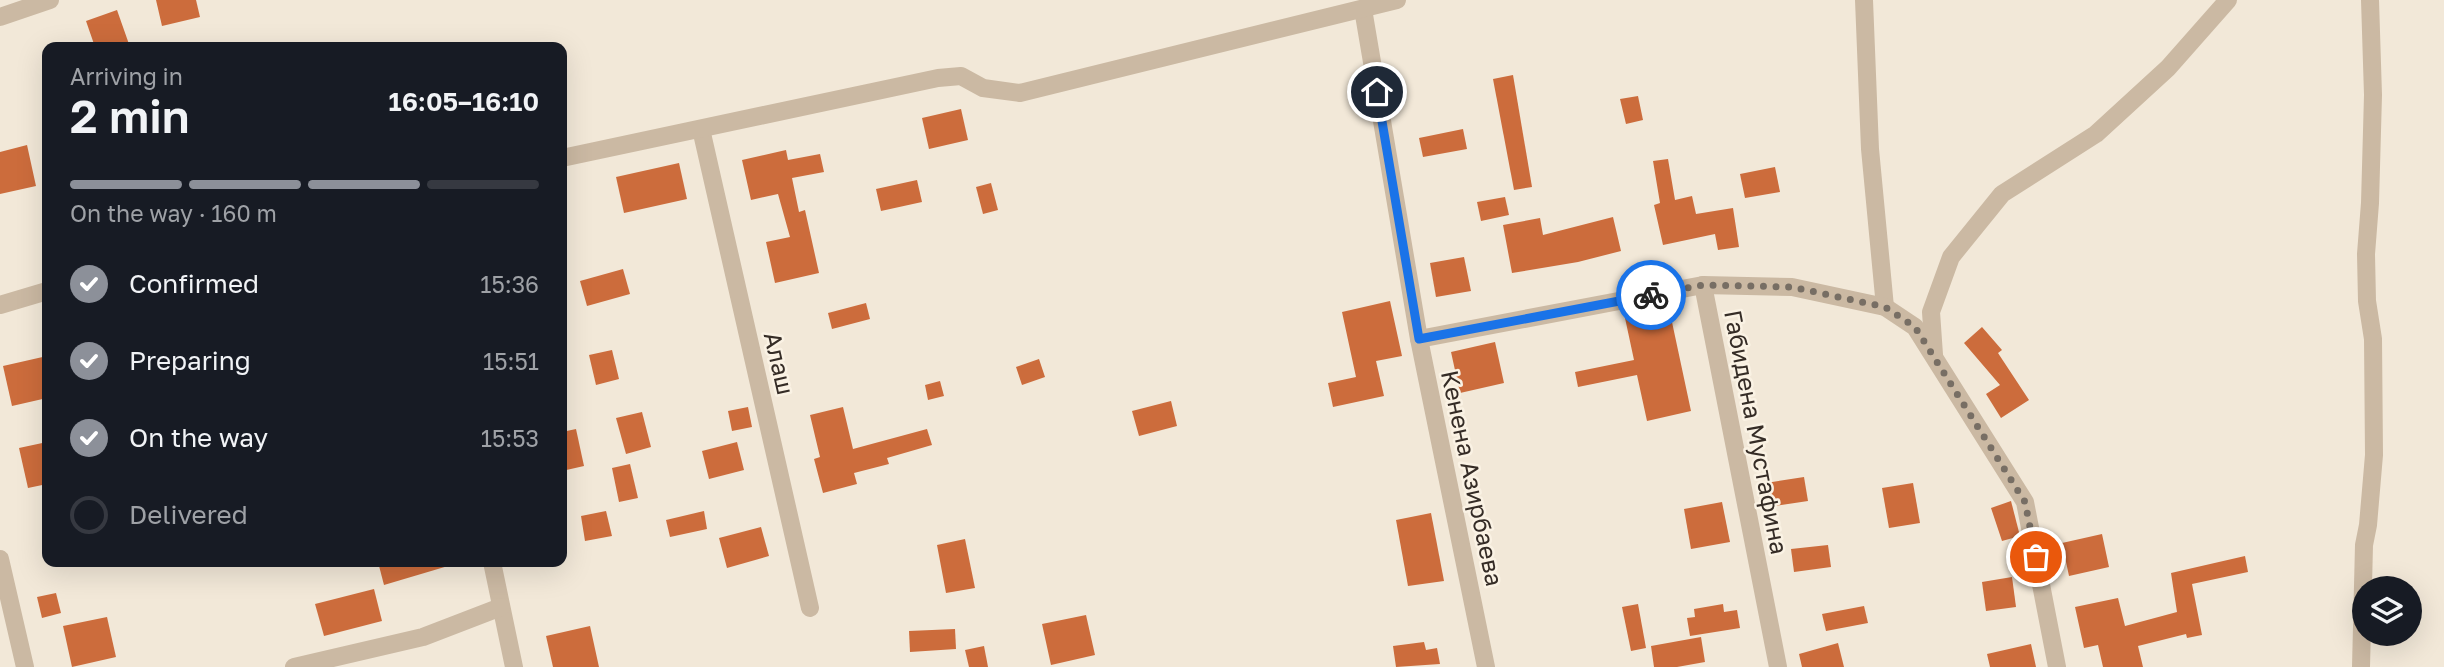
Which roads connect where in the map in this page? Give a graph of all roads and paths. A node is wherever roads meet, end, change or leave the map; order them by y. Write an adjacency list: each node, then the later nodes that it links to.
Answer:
1 (50, 0): 7 (street)
2 (1397, 0): 6 (street)
3 (1864, 0): 13 (street)
4 (2228, 0): 15 (street)
5 (2370, 0): 26 (street)
6 (1363, 9): 8 (street); 14 (street, Кенена Азирбаева)
7 (0, 17)
8 (701, 129): 9 (street); 19 (street, Алаш)
9 (567, 157)
10 (1703, 285): 13 (street); 14 (street, Габидена Мустафина); 24 (street, Габидена Мустафина)
11 (42, 292): 12 (street)
12 (0, 305)
13 (1885, 307): 15 (street)
14 (1419, 339): 23 (street, Кенена Азирбаева)
15 (1934, 358): 25 (street)
16 (0, 559): 20 (street)
17 (493, 567): 18 (street)
18 (501, 607): 21 (street); 22 (street)
19 (810, 608)
20 (25, 667)
21 (294, 667)
22 (514, 667)
23 (1486, 667)
24 (1778, 667)
25 (2057, 667)
26 (2361, 667)

